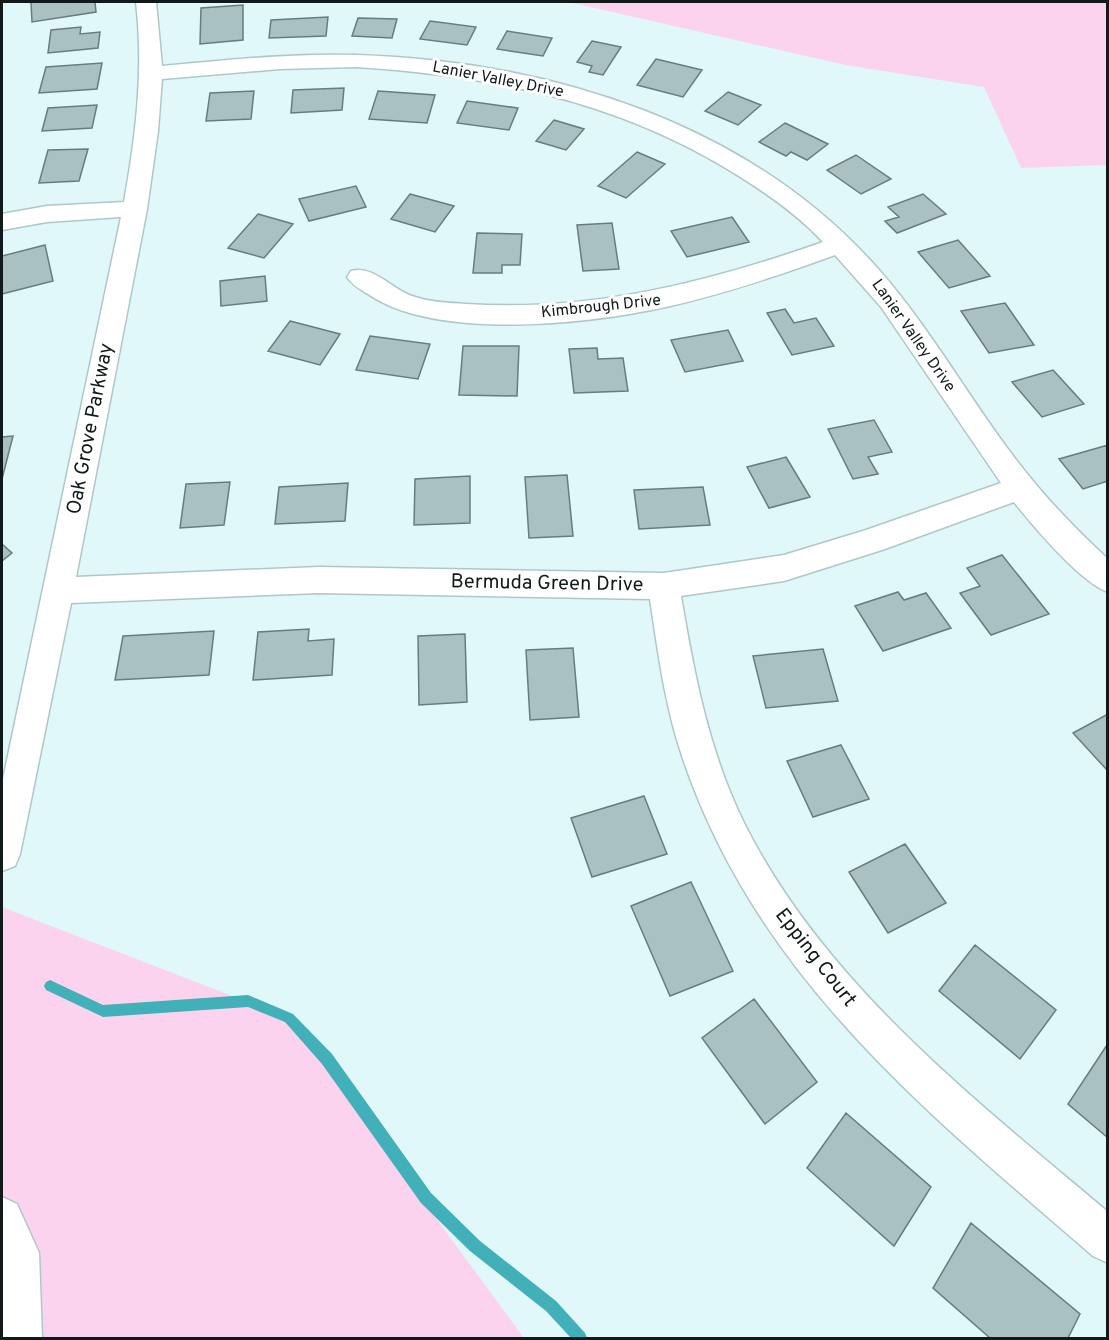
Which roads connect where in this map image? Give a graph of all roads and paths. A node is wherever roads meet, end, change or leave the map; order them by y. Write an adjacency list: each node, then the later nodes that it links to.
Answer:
1 (146, 2): 2 (street, Oak Grove Parkway)
2 (153, 73): 3 (street, Oak Grove Parkway); 5 (street, Lanier Valley Drive)
3 (135, 209): 4 (street); 10 (street, Oak Grove Parkway)
4 (2, 222)
5 (841, 244): 6 (street, Kimbrough Drive); 7 (street, Lanier Valley Drive)
6 (360, 278)
7 (1020, 488): 8 (street, Lanier Valley Drive); 9 (street, Bermuda Green Drive)
8 (1107, 579)
9 (664, 586): 10 (street, Bermuda Green Drive); 13 (street, Epping Court)
10 (59, 591): 11 (street, Oak Grove Parkway)
11 (2, 854)
12 (2, 1218): 14 (street)
13 (1107, 1241)
14 (19, 1338)

